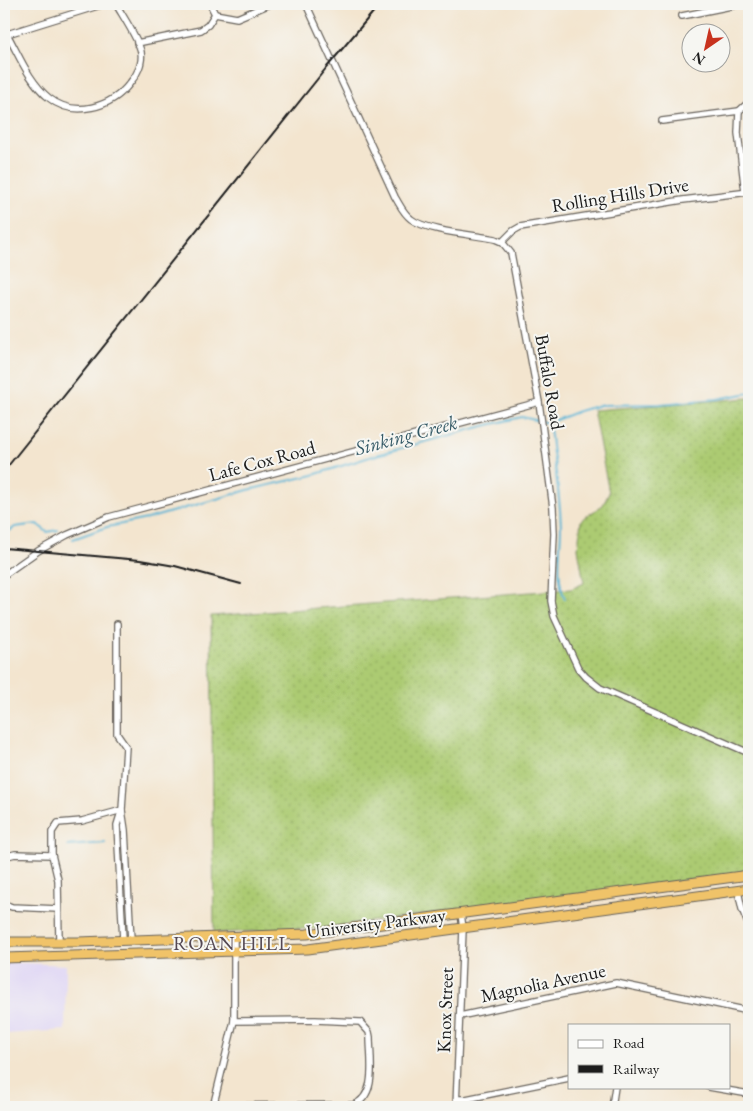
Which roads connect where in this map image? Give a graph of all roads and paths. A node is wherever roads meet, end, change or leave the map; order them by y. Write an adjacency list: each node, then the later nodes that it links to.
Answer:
1 (104, 4): 9 (street)
2 (116, 4): 10 (street)
3 (210, 4): 7 (street)
4 (270, 4): 7 (street)
5 (306, 4): 15 (street)
6 (741, 4): 8 (street)
7 (215, 14): 10 (street)
8 (682, 16)
9 (5, 34): 10 (street)
10 (137, 43)
11 (749, 102): 12 (street)
12 (739, 111): 13 (street); 14 (street)
13 (662, 120)
14 (747, 192): 15 (street, Rolling Hills Drive)
15 (502, 242): 16 (street, Buffalo Road)
16 (539, 402): 17 (street, Lafe Cox Road); 19 (street, Buffalo Road)
17 (4, 575)
18 (117, 624): 20 (street)
19 (749, 753)
20 (122, 810): 21 (street); 35 (street)
21 (52, 855): 22 (street); 28 (street)
22 (4, 857)
23 (749, 875): 26 (highway, University Parkway)
24 (749, 889): 25 (highway, University Parkway)
25 (738, 891): 29 (highway, University Parkway); 31 (street)
26 (598, 896): 29 (highway); 30 (highway, University Parkway)
27 (4, 904): 28 (street)
28 (58, 909): 38 (street)
29 (599, 911): 33 (highway, University Parkway)
30 (461, 914): 32 (highway, University Parkway); 33 (street, Knox Street)
31 (749, 926)
32 (348, 928): 34 (highway, University Parkway); 39 (highway)
33 (463, 929): 39 (highway, University Parkway); 45 (street, Knox Street)
34 (234, 937): 36 (highway, University Parkway); 40 (street)
35 (127, 940): 36 (highway, University Parkway); 38 (highway, University Parkway)
36 (155, 940): 41 (highway)
37 (4, 942): 38 (highway, University Parkway)
38 (59, 942): 42 (highway)
39 (350, 944): 40 (highway, University Parkway)
40 (233, 952): 41 (highway, University Parkway); 46 (street)
41 (155, 954): 42 (highway, University Parkway)
42 (59, 957): 43 (highway, University Parkway)
43 (4, 958)
44 (749, 1011): 45 (street, Magnolia Avenue)
45 (460, 1016): 51 (street, Knox Street)
46 (234, 1021): 52 (street); 52 (street)
47 (568, 1078): 51 (street)
48 (615, 1088): 54 (street)
49 (715, 1088): 50 (street)
50 (749, 1094)
51 (457, 1099): 53 (street, Knox Street)
52 (213, 1106)
53 (456, 1107)
54 (612, 1107)

